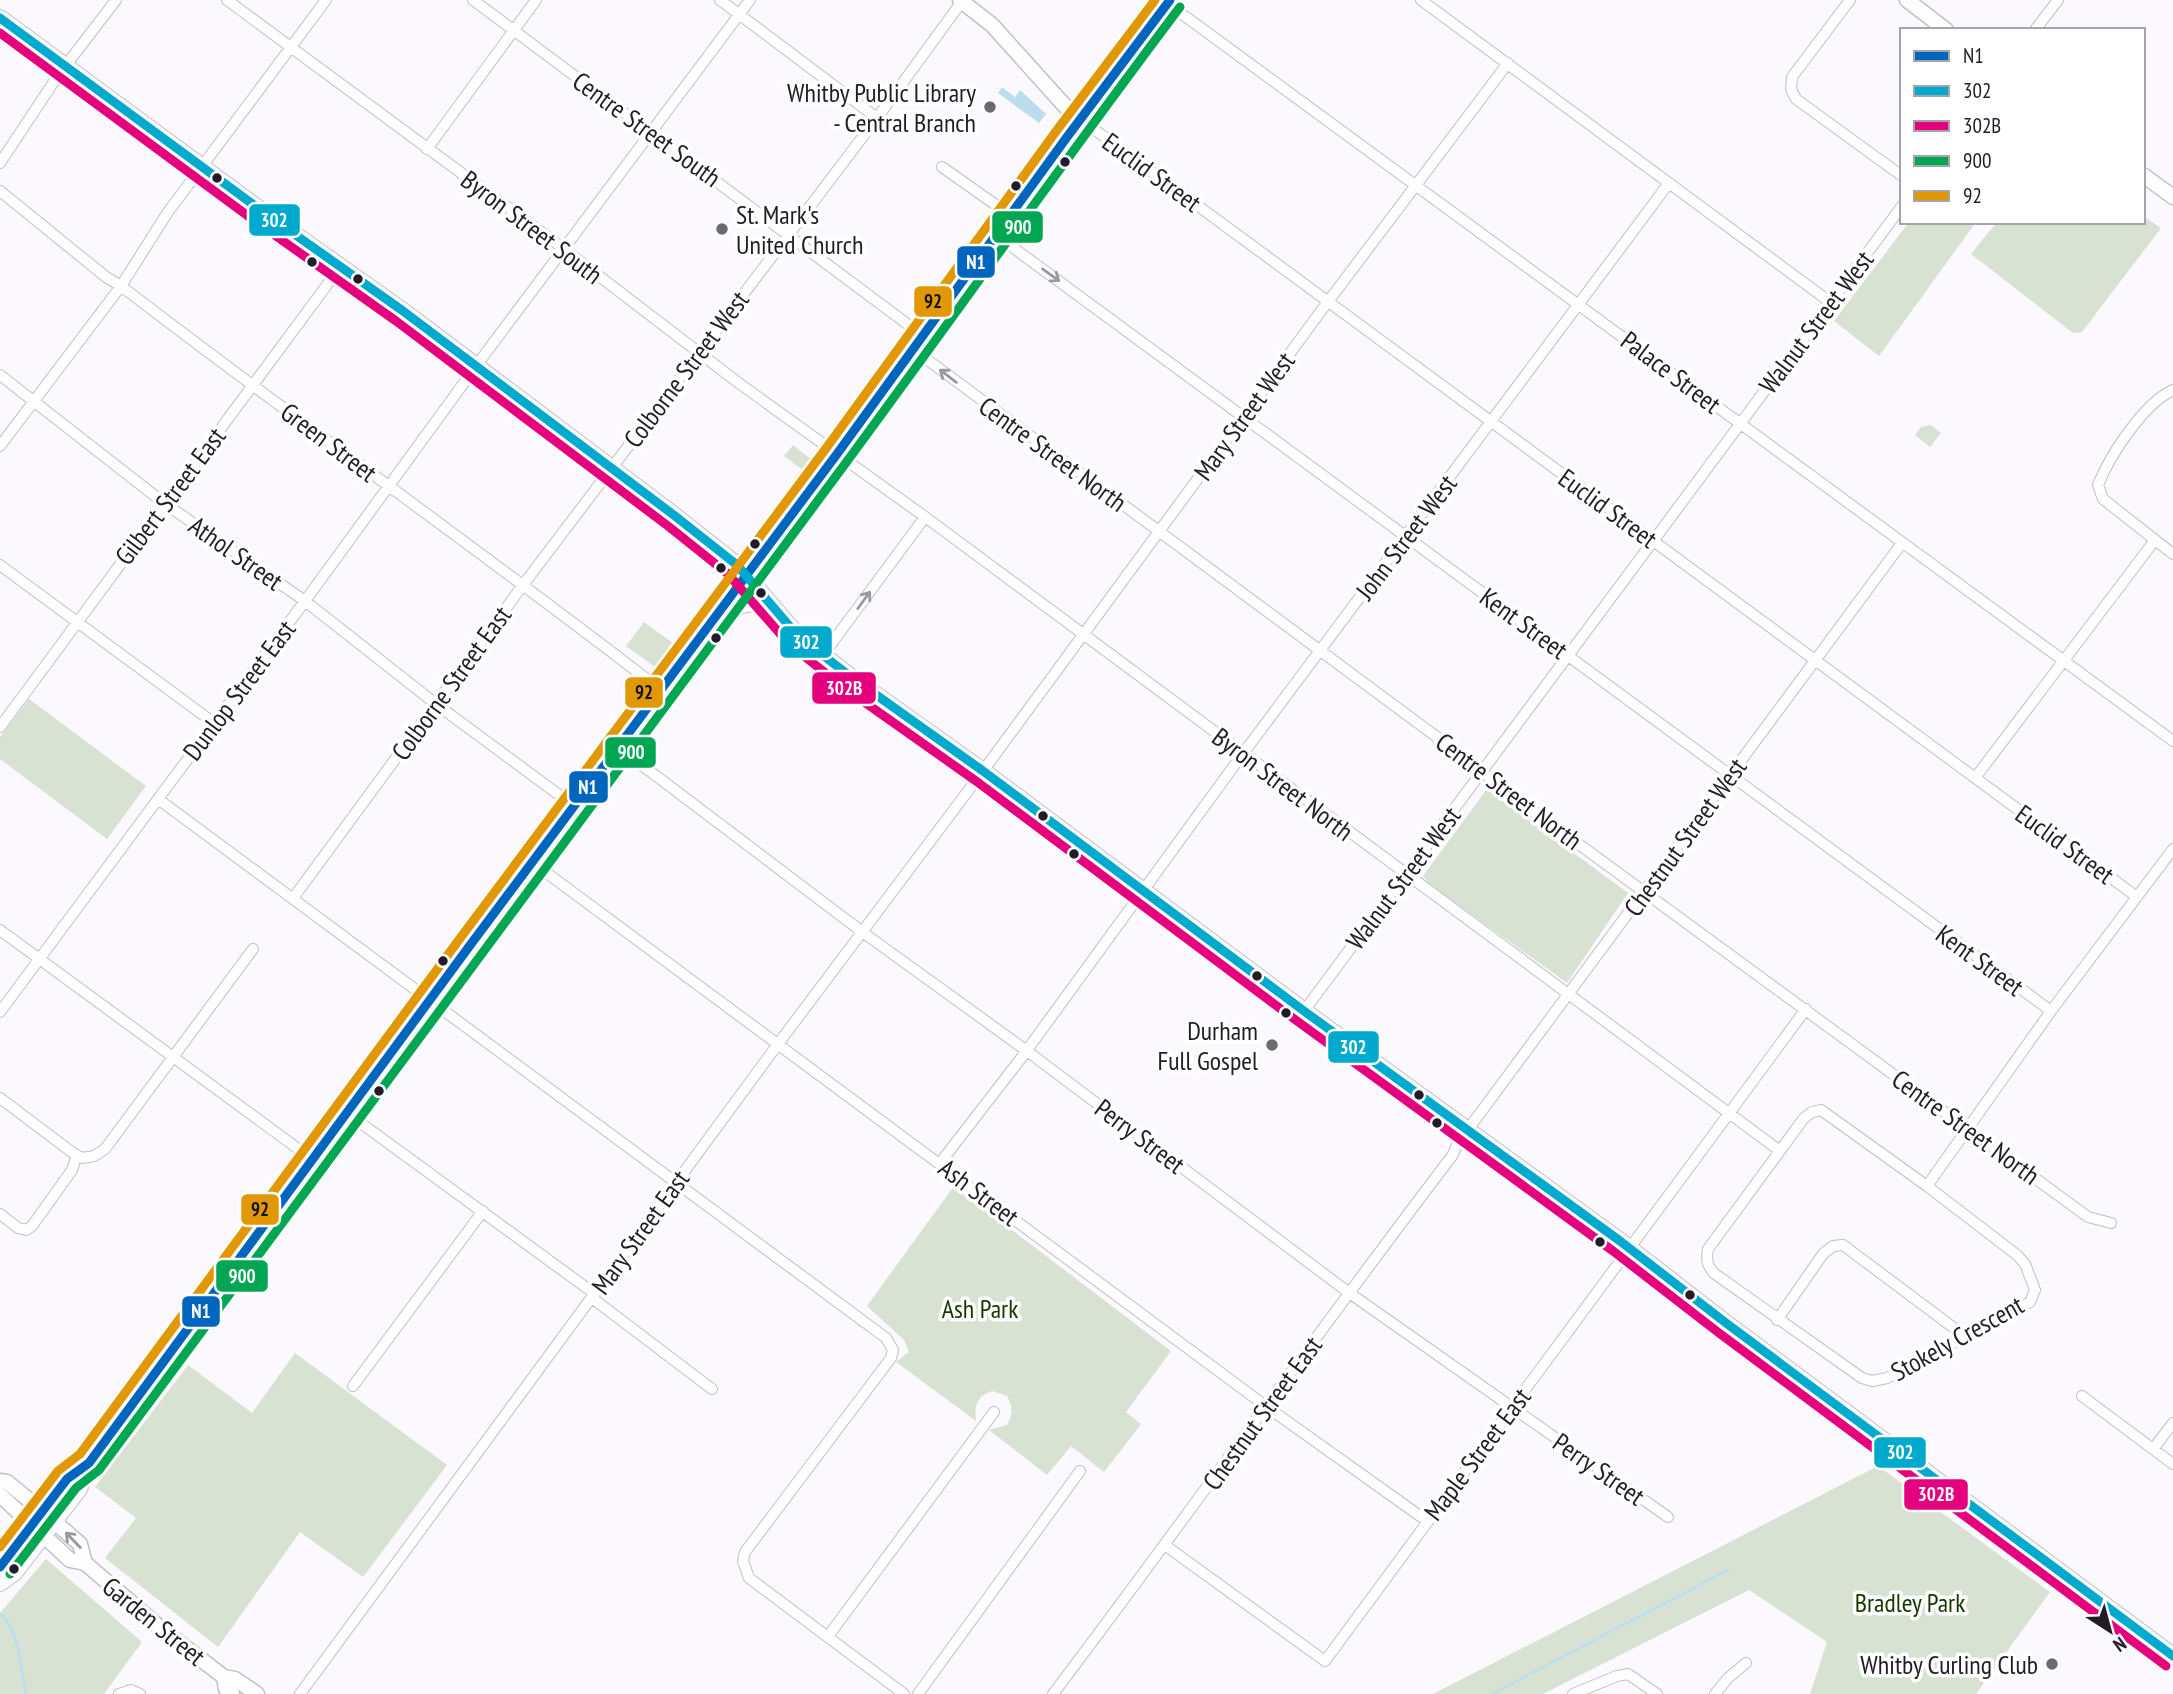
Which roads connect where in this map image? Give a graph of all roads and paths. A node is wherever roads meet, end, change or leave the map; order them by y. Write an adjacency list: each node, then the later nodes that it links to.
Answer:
1 (116, 0): 21 (street)
2 (227, 0): 19 (street, Byron Street South)
3 (326, 0): 19 (street)
4 (472, 0): 18 (street, Centre Street South)
5 (537, 0): 18 (street)
6 (720, 0): 14 (street)
7 (750, 0): 14 (street, Dunlop Street East)
8 (962, 0): 22 (street, Colborne Street West); 23 (street)
9 (1421, 0): 20 (street)
10 (1850, 0): 29 (street)
11 (1907, 0): 16 (street)
12 (2058, 0): 17 (street)
13 (1168, 2): 23 (main road); 32 (street, Palace Street)
14 (739, 15): 22 (street); 24 (street, Dunlop Street East)
15 (0, 18): 21 (main road)
16 (1943, 28)
17 (2037, 28)
18 (513, 30): 24 (street, Centre Street South); 25 (street)
19 (290, 47): 25 (street, Byron Street South); 27 (street)
20 (1508, 63): 31 (street); 32 (street, Mary Street West)
21 (65, 67): 26 (street); 27 (main road)
22 (877, 118): 37 (street, Colborne Street West)
23 (1080, 119): 36 (main road); 42 (street, Euclid Street)
24 (652, 132): 37 (street, Centre Street South); 39 (street, Dunlop Street East)
25 (427, 149): 39 (street, Byron Street South)
26 (0, 163)
27 (201, 167): 40 (main road); 41 (street)
28 (942, 167): 36 (street)
29 (1900, 175)
30 (2145, 176): 34 (street)
31 (1669, 183): 43 (street); 44 (street, John Street West)
32 (1417, 185): 42 (street, Mary Street West); 44 (street, Palace Street)
33 (0, 191): 41 (street, Green Street)
34 (2173, 197)
35 (1900, 209): 43 (street, Walnut Street West)
36 (1010, 215): 38 (main road)
37 (788, 234): 45 (street, Centre Street South); 47 (street, Colborne Street West)
38 (996, 235): 45 (main road); 53 (street, Kent Street, one-way to 53)
39 (563, 249): 47 (street, Byron Street South); 48 (street, Dunlop Street East)
40 (341, 266): 48 (main road); 50 (street, Gilbert Street East)
41 (121, 286): 50 (street, Green Street); 52 (street)
42 (1328, 302): 53 (street, Mary Street West); 54 (street, Euclid Street)
43 (1830, 302): 55 (street, Walnut Street West)
44 (1579, 304): 54 (street, John Street West); 55 (street, Palace Street)
45 (922, 335): 46 (main road)
46 (911, 351): 57 (main road); 62 (street, Centre Street North, one-way to 46)
47 (699, 352): 57 (street, Byron Street South); 58 (street, Colborne Street West)
48 (475, 367): 58 (main road); 59 (street, Dunlop Street East)
49 (0, 375): 52 (street, Athol Street)
50 (254, 386): 59 (street, Green Street); 60 (street, Gilbert Street East)
51 (2173, 390): 65 (street)
52 (35, 401): 56 (street); 60 (street, Athol Street)
53 (1244, 417): 62 (street, Mary Street West); 63 (street, Kent Street)
54 (1492, 421): 63 (street, John Street West); 64 (street, Euclid Street)
55 (1740, 424): 64 (street, Walnut Street West); 66 (street, Palace Street)
56 (0, 446)
57 (836, 454): 61 (street, Byron Street North); 69 (main road)
58 (611, 470): 69 (main road); 70 (street, Colborne Street East)
59 (389, 487): 70 (street, Green Street); 71 (street, Dunlop Street East)
60 (164, 503): 71 (street, Athol Street); 73 (street, Gilbert Street East)
61 (925, 517): 75 (street, Byron Street North); 77 (street, one-way to 61)
62 (1158, 531): 75 (street, Mary Street West); 76 (street, Centre Street North)
63 (1406, 537): 76 (street, John Street West); 78 (street, Kent Street)
64 (1652, 540): 78 (street, Walnut Street West); 79 (street, Euclid Street)
65 (2155, 540): 67 (street); 80 (street)
66 (1902, 543): 79 (street, Chestnut Street West); 80 (street, Palace Street)
67 (2173, 554)
68 (0, 565): 73 (street)
69 (747, 575): 72 (main road); 74 (main road)
70 (523, 585): 81 (street, Green Street); 82 (street, Colborne Street East)
71 (305, 601): 82 (street, Athol Street); 83 (street, Dunlop Street East)
72 (770, 605): 74 (main road); 77 (main road)
73 (78, 621): 83 (street); 84 (street, Gilbert Street East)
74 (710, 624): 81 (main road)
75 (1082, 635): 87 (street, Byron Street North); 88 (street, Mary Street West)
76 (1321, 650): 87 (street, John Street West); 89 (street, Centre Street North)
77 (823, 654): 88 (main road)
78 (1568, 656): 89 (street, Walnut Street West); 90 (street, Kent Street)
79 (1816, 660): 90 (street, Chestnut Street West); 91 (street, Euclid Street)
80 (2063, 661): 85 (street, Palace Street); 91 (street)
81 (661, 690): 86 (main road)
82 (436, 704): 93 (street, Athol Street); 99 (street, Colborne Street East)
83 (215, 723): 92 (street, Dunlop Street East)
84 (0, 727)
85 (2173, 741)
86 (618, 747): 93 (main road); 102 (street, Perry Street)
87 (1243, 754): 96 (street, Byron Street North); 97 (street, John Street West)
88 (983, 771): 97 (main road); 102 (street, Mary Street East)
89 (1482, 772): 96 (street, Walnut Street West); 98 (street, Centre Street North)
90 (1730, 775): 98 (street, Chestnut Street West); 110 (street, Kent Street)
91 (1975, 778): 100 (street, Euclid Street)
92 (158, 799): 99 (street); 104 (street, Dunlop Street East)
93 (573, 806): 95 (main road)
94 (2173, 849): 100 (street)
95 (532, 862): 106 (main road); 111 (street, Ash Street)
96 (1406, 874): 105 (street, Byron Street North); 108 (street, Walnut Street West)
97 (1142, 890): 108 (main road); 112 (street, John Street West)
98 (1644, 892): 105 (street, Chestnut Street West); 107 (street, Centre Street North)
99 (294, 897): 106 (street)
100 (2137, 897): 110 (street)
101 (0, 930): 104 (street)
102 (862, 931): 111 (street, Mary Street East); 112 (street, Perry Street)
103 (253, 948): 113 (street)
104 (39, 959): 109 (street, Dunlop Street East); 113 (street)
105 (1568, 995): 116 (street, Byron Street North); 118 (street, Chestnut Street West)
106 (430, 1000): 115 (main road); 123 (street)
107 (1806, 1009): 116 (street, Maple Street East); 117 (street, Centre Street North)
108 (1304, 1011): 118 (main road)
109 (0, 1012)
110 (2051, 1012): 117 (street)
111 (778, 1044): 122 (street, Ash Street); 123 (street, Mary Street East)
112 (1027, 1051): 122 (street, John Street West); 129 (street, Perry Street)
113 (174, 1057): 120 (street); 121 (street)
114 (0, 1098): 120 (street)
115 (346, 1113): 121 (main road); 125 (street)
116 (1729, 1113): 119 (street, Byron Street North); 128 (street, Maple Street East)
117 (1968, 1128): 124 (street); 127 (street, Centre Street North)
118 (1467, 1130): 128 (main road); 129 (street, Chestnut Street East)
119 (1780, 1151): 124 (street, Stokely Crescent); 131 (street, Stokely Crescent)
120 (77, 1155): 126 (street)
121 (312, 1159): 147 (main road)
122 (940, 1163): 136 (street, Ash Street)
123 (677, 1182): 130 (street, Mary Street East); 151 (street)
124 (1927, 1186): 132 (street, Stokely Crescent)
125 (483, 1211): 130 (street); 133 (street)
126 (0, 1214)
127 (2111, 1223)
128 (1629, 1248): 137 (street, Maple Street East); 152 (main road)
129 (1349, 1292): 136 (street, Chestnut Street East); 137 (street, Perry Street)
130 (594, 1296): 134 (street); 159 (street, Mary Street East)
131 (1777, 1320): 132 (street, Stokely Crescent); 132 (street)
132 (1966, 1336)
133 (353, 1386)
134 (712, 1388)
135 (2082, 1396): 140 (street)
136 (1267, 1407): 146 (street, Ash Street); 148 (street, Chestnut Street East)
137 (1512, 1407): 145 (street, Perry Street); 146 (street, Maple Street East)
138 (994, 1412): 151 (street)
139 (2173, 1423): 140 (street)
140 (2154, 1449): 141 (street)
141 (2173, 1464)
142 (1080, 1471): 161 (street)
143 (0, 1481): 147 (street)
144 (0, 1495): 147 (street)
145 (1668, 1517)
146 (1427, 1521): 148 (street, Maple Street East)
147 (42, 1522): 149 (main road); 150 (main road); 154 (street, Garden Street)
148 (1166, 1546): 162 (street, Chestnut Street East)
149 (0, 1567)
150 (0, 1583)
151 (829, 1635): 160 (street)
152 (2173, 1656)
153 (1746, 1663): 165 (street)
154 (224, 1677): 157 (street, Garden Street); 158 (street, Garden Street)
155 (119, 1694): 156 (street)
156 (141, 1694)
157 (232, 1694)
158 (257, 1694)
159 (300, 1694)
160 (904, 1694)
161 (918, 1694)
162 (1053, 1694)
163 (1573, 1694): 164 (street)
164 (1657, 1694)
165 (1715, 1694)

